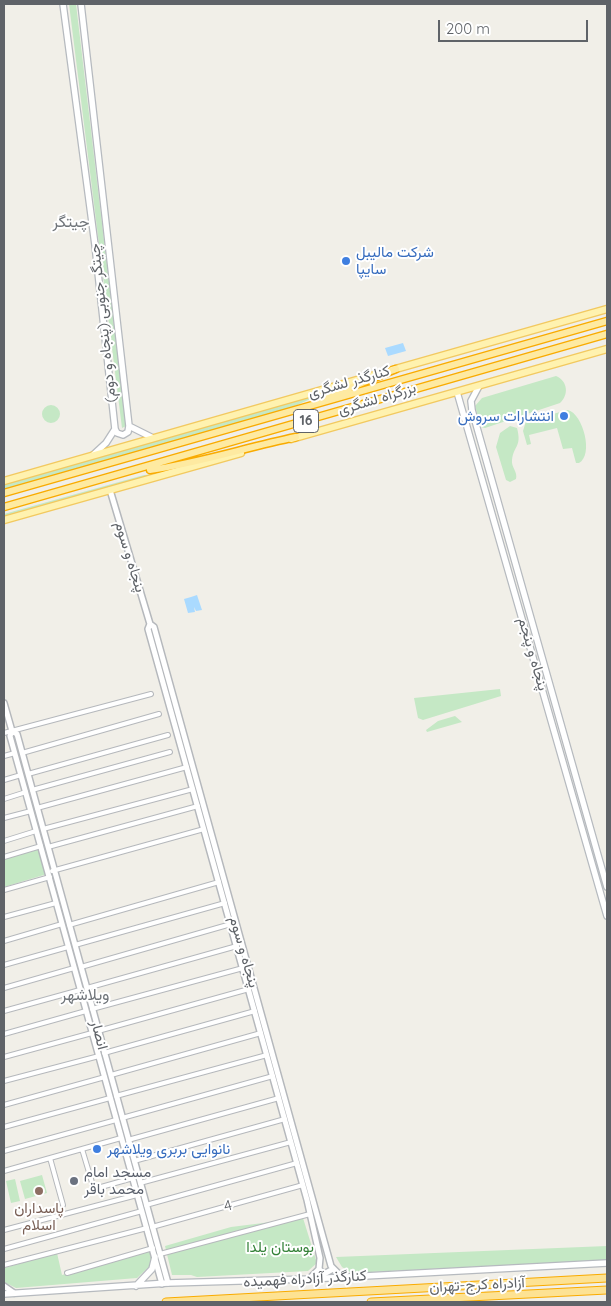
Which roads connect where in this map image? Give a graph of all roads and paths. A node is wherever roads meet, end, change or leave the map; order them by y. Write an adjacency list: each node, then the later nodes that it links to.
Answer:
1 (63, 4): 14 (main road, چیتگر جنوبی (پنجاه و دوم))
2 (81, 4): 13 (main road, چیتگر جنوبی (پنجاه و دوم))
3 (607, 309): 7 (main road, کنارگذر لشگری)
4 (607, 321): 11 (highway, بزرگراه لشگری / 16)
5 (607, 334): 18 (highway, بزرگراه لشگری / 16)
6 (607, 349): 8 (main road)
7 (396, 369): 11 (highway); 16 (main road, کنارگذر لشگری)
8 (479, 386): 9 (main road); 10 (main road)
9 (457, 392): 12 (main road, پنجاه و پنجم); 15 (main road)
10 (472, 405): 12 (main road); 25 (main road, پنجاه و پنجم)
11 (304, 407): 21 (highway, بزرگراه لشگری / 16)
12 (460, 408): 26 (main road, پنجاه و پنجم)
13 (129, 426): 14 (main road); 16 (main road)
14 (114, 429): 17 (main road)
15 (296, 437): 18 (highway); 20 (main road)
16 (154, 438): 17 (main road, کنارگذر لشگری)
17 (93, 456): 19 (main road, کنارگذر لشگری)
18 (124, 474): 22 (highway, بزرگراه لشگری / 16)
19 (4, 481)
20 (110, 490): 23 (main road); 24 (street, پنجاه و سوم)
21 (4, 493)
22 (4, 507)
23 (4, 520)
24 (150, 624): 37 (street, پنجاه و سوم); 110 (street, پنجاه و سوم)
25 (542, 654): 26 (main road); 58 (main road, پنجاه و پنجم)
26 (534, 657): 62 (main road, پنجاه و پنجم)
27 (151, 694): 30 (street)
28 (4, 703): 30 (street, انصار)
29 (159, 714): 35 (street)
30 (12, 731): 31 (street); 34 (street, انصار); 35 (street, انصار)
31 (4, 733)
32 (168, 734): 38 (street)
33 (170, 752): 42 (street)
34 (15, 753): 36 (street); 39 (street, انصار)
35 (22, 753): 38 (street, انصار)
36 (4, 756)
37 (187, 766): 41 (street, پنجاه و سوم); 46 (street)
38 (28, 774): 42 (street, انصار)
39 (21, 775): 40 (street); 43 (street, انصار)
40 (4, 780)
41 (193, 789): 45 (street, پنجاه و سوم); 50 (street)
42 (32, 790): 46 (street, انصار)
43 (26, 792): 44 (street); 47 (street, انصار)
44 (4, 799)
45 (198, 806): 49 (street, پنجاه و سوم); 54 (street)
46 (37, 808): 50 (street, انصار)
47 (31, 811): 48 (street); 51 (street, انصار)
48 (4, 818)
49 (204, 829): 56 (street); 57 (street, پنجاه و سوم)
50 (43, 830): 54 (street, انصار)
51 (36, 832): 52 (street); 53 (street, انصار)
52 (4, 841)
53 (41, 846): 55 (street); 56 (street, انصار)
54 (48, 847): 56 (street, انصار)
55 (4, 857)
56 (51, 873): 59 (street); 60 (street, انصار); 65 (street, انصار)
57 (219, 882): 61 (street, پنجاه و سوم); 65 (street)
58 (607, 887)
59 (4, 890)
60 (56, 903): 63 (street); 64 (street, انصار)
61 (225, 903): 66 (street, پنجاه و سوم); 68 (street)
62 (607, 916)
63 (4, 917)
64 (62, 924): 67 (street); 70 (street, انصار)
65 (69, 924): 68 (street, انصار)
66 (231, 924): 69 (street, پنجاه و سوم); 72 (street)
67 (4, 941)
68 (75, 944): 72 (street, انصار)
69 (237, 946): 74 (street, پنجاه و سوم); 76 (street)
70 (68, 947): 71 (street); 73 (street, انصار)
71 (4, 965)
72 (81, 967): 76 (street, انصار)
73 (74, 968): 75 (street); 78 (street, انصار)
74 (243, 968): 77 (street, پنجاه و سوم); 79 (street)
75 (4, 988)
76 (87, 988): 79 (street, انصار)
77 (248, 989): 81 (street, پنجاه و سوم); 82 (street)
78 (80, 990): 79 (street, انصار); 80 (street)
79 (89, 1010): 82 (street, انصار); 84 (street)
80 (4, 1011)
81 (255, 1011): 83 (street, پنجاه و سوم); 86 (street)
82 (95, 1032): 86 (street, انصار); 87 (street)
83 (261, 1033): 85 (street, پنجاه و سوم); 88 (street)
84 (4, 1034)
85 (267, 1054): 89 (street, پنجاه و سوم); 91 (street)
86 (102, 1055): 88 (street, انصار); 90 (street)
87 (4, 1057)
88 (108, 1076): 91 (street, انصار); 93 (street)
89 (273, 1076): 92 (street, پنجاه و سوم); 94 (street)
90 (4, 1081)
91 (113, 1097): 94 (street, انصار); 96 (street)
92 (279, 1098): 95 (street, پنجاه و سوم); 98 (street)
93 (4, 1105)
94 (119, 1119): 97 (street, انصار); 98 (street, انصار); 101 (street)
95 (285, 1120): 99 (street, پنجاه و سوم); 103 (street)
96 (4, 1127)
97 (122, 1138): 100 (street); 106 (street, انصار)
98 (128, 1140): 103 (street, انصار)
99 (291, 1142): 104 (street, پنجاه و سوم); 107 (street)
100 (82, 1149): 102 (street); 106 (street)
101 (4, 1151)
102 (50, 1158): 105 (street); 111 (street)
103 (134, 1161): 107 (street, انصار)
104 (297, 1164): 108 (street, پنجاه و سوم); 112 (street)
105 (4, 1171)
106 (133, 1178): 109 (street, انصار)
107 (140, 1183): 112 (street, انصار)
108 (303, 1184): 110 (street, پنجاه و سوم); 115 (street, 4)
109 (137, 1194): 113 (street, انصار); 116 (street)
110 (310, 1199): 114 (street, پنجاه و سوم); 123 (street, پنجاه و سوم)
111 (63, 1205)
112 (146, 1205): 115 (street, انصار)
113 (142, 1211): 115 (street, انصار); 118 (street)
114 (310, 1214): 119 (street); 122 (street, پنجاه و سوم)
115 (149, 1228): 117 (street, انصار); 119 (street, انصار); 121 (street, 4)
116 (4, 1230)
117 (153, 1248): 119 (street, انصار); 124 (street)
118 (4, 1249)
119 (157, 1256): 128 (street, انصار); 130 (main road)
120 (607, 1263): 125 (main road, کنارگذر آزادراه فهمیده)
121 (4, 1266)
122 (319, 1269): 123 (street); 127 (street)
123 (333, 1269): 125 (street)
124 (67, 1273)
125 (342, 1277): 127 (main road, کنارگذر آزادراه فهمیده)
126 (607, 1278): 134 (highway, آزادراه کرج-تهران)
127 (309, 1279): 128 (main road, کنارگذر آزادراه فهمیده)
128 (165, 1283): 130 (main road, کنارگذر آزادراه فهمیده)
129 (4, 1286): 132 (street)
130 (136, 1286): 132 (main road, کنارگذر آزادراه فهمیده)
131 (607, 1290): 135 (highway)
132 (14, 1293): 133 (main road, کنارگذر آزادراه فهمیده)
133 (4, 1294)
134 (166, 1302)
135 (370, 1302)

